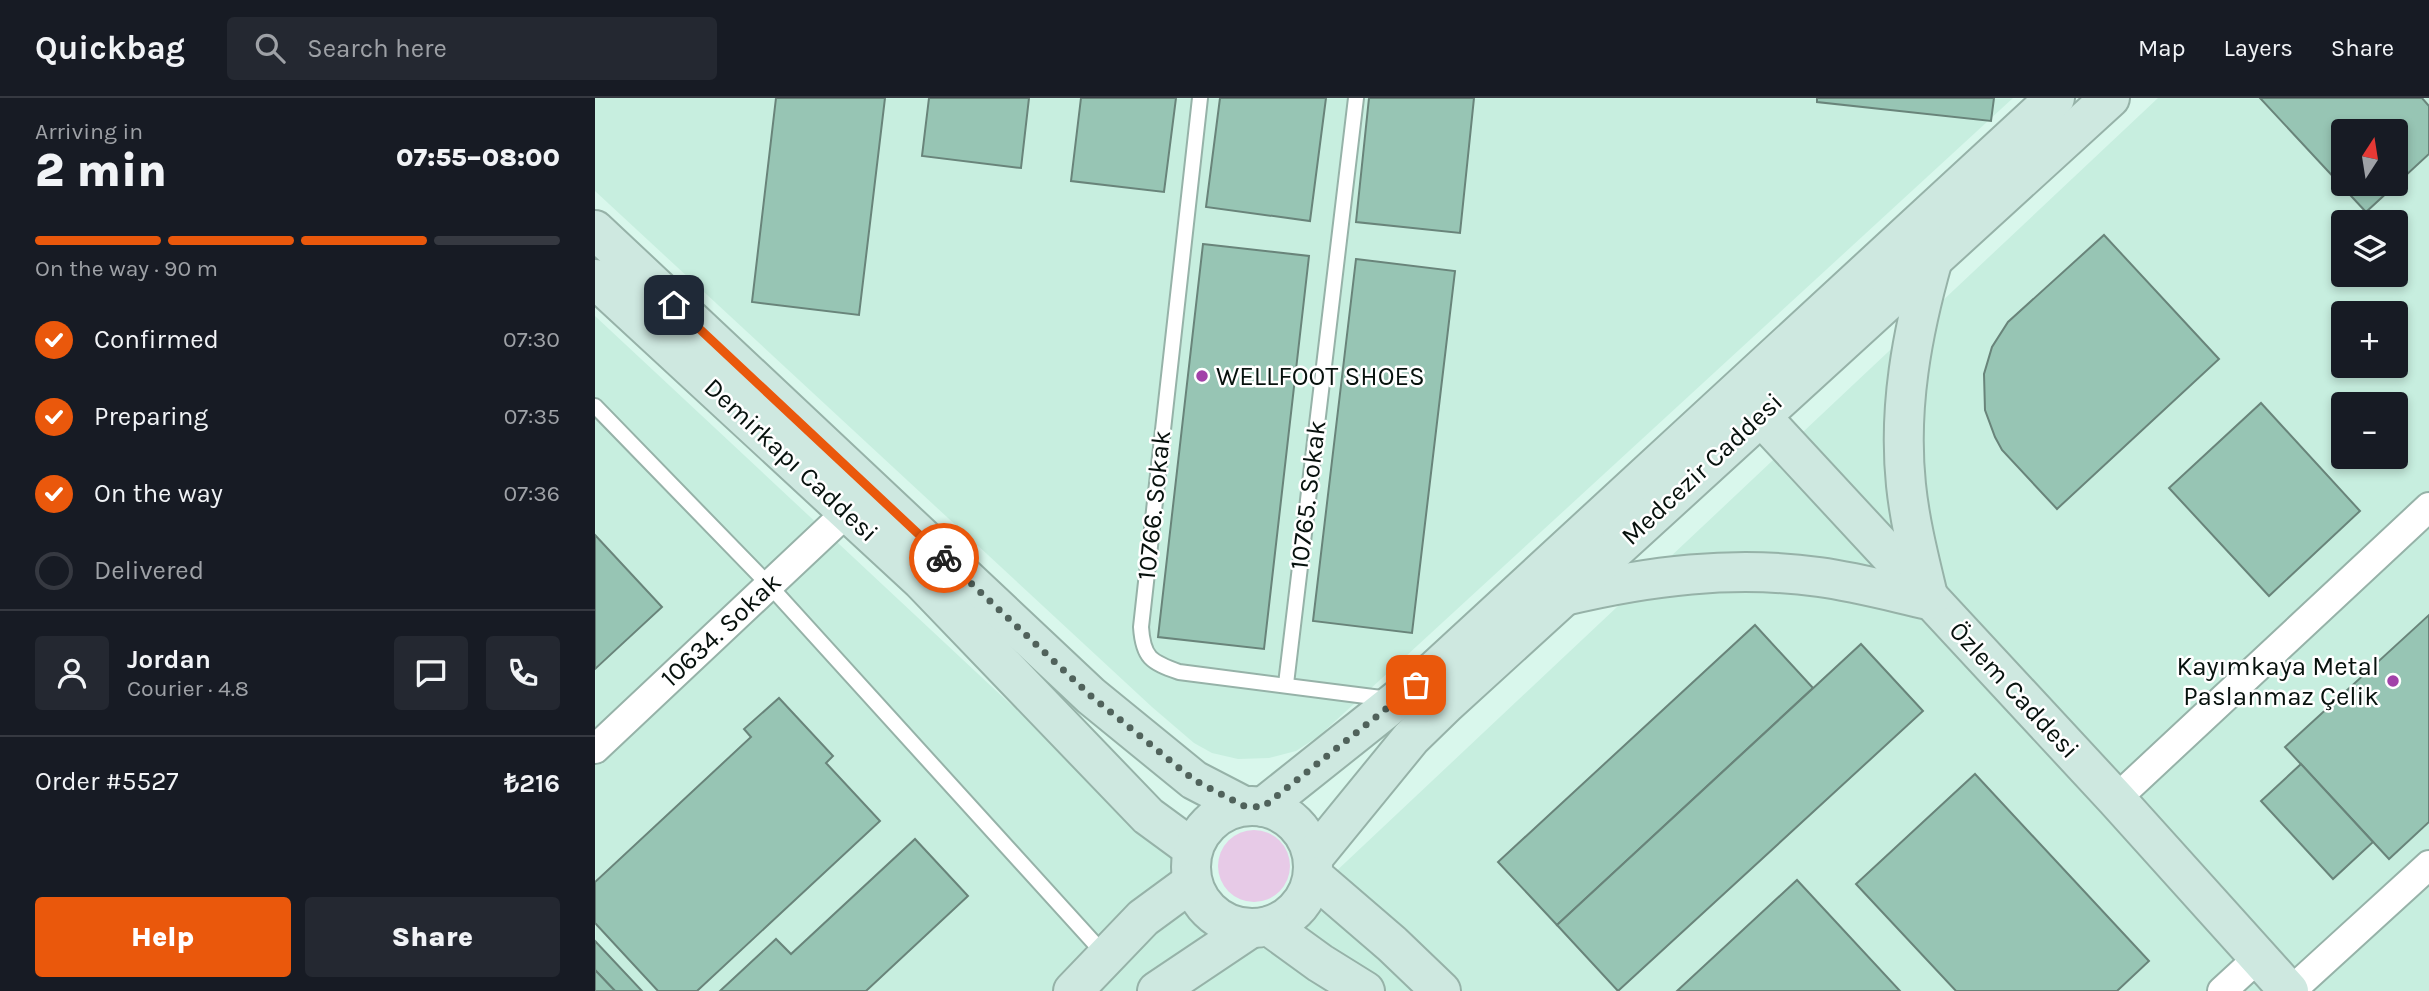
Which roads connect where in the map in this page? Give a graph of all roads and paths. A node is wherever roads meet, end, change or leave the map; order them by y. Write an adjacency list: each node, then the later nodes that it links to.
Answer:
1 (1200, 98): 15 (lane, 10766. Sokak)
2 (1356, 98): 15 (lane, 10765. Sokak)
3 (2055, 98): 8 (street, Medcezir Caddesi)
4 (2111, 98): 6 (street, Medcezir Caddesi)
5 (595, 230): 19 (street, Demirkapı Caddesi)
6 (1933, 259): 8 (street, Medcezir Caddesi); 14 (street)
7 (595, 279): 11 (street, Demirkapı Caddesi)
8 (1748, 403): 13 (street, Medcezir Caddesi); 14 (street, Özlem Caddesi); 16 (street, Medcezir Caddesi)
9 (595, 406): 12 (lane)
10 (2429, 507): 18 (street)
11 (847, 512): 12 (street, 10634. Sokak); 21 (street, Demirkapı Caddesi)
12 (769, 585): 17 (street, 10634. Sokak); 24 (lane)
13 (1562, 597): 14 (street); 22 (street, Medcezir Caddesi)
14 (1930, 600): 18 (street, Özlem Caddesi)
15 (1286, 684): 16 (lane, 10766. Sokak)
16 (1398, 700): 19 (street, Medcezir Caddesi)
17 (595, 749)
18 (2116, 799): 25 (street, Özlem Caddesi)
19 (1254, 807): 21 (street); 22 (street)
20 (2429, 865): 31 (street)
21 (1193, 866): 23 (street); 24 (street)
22 (1313, 867): 23 (street); 29 (street)
23 (1260, 927): 27 (street); 28 (street)
24 (1107, 957): 26 (street)
25 (2258, 958): 30 (street); 31 (street, Özlem Caddesi)
26 (1073, 991)
27 (1157, 991)
28 (1366, 991)
29 (1441, 991)
30 (2222, 991)
31 (2290, 991)

